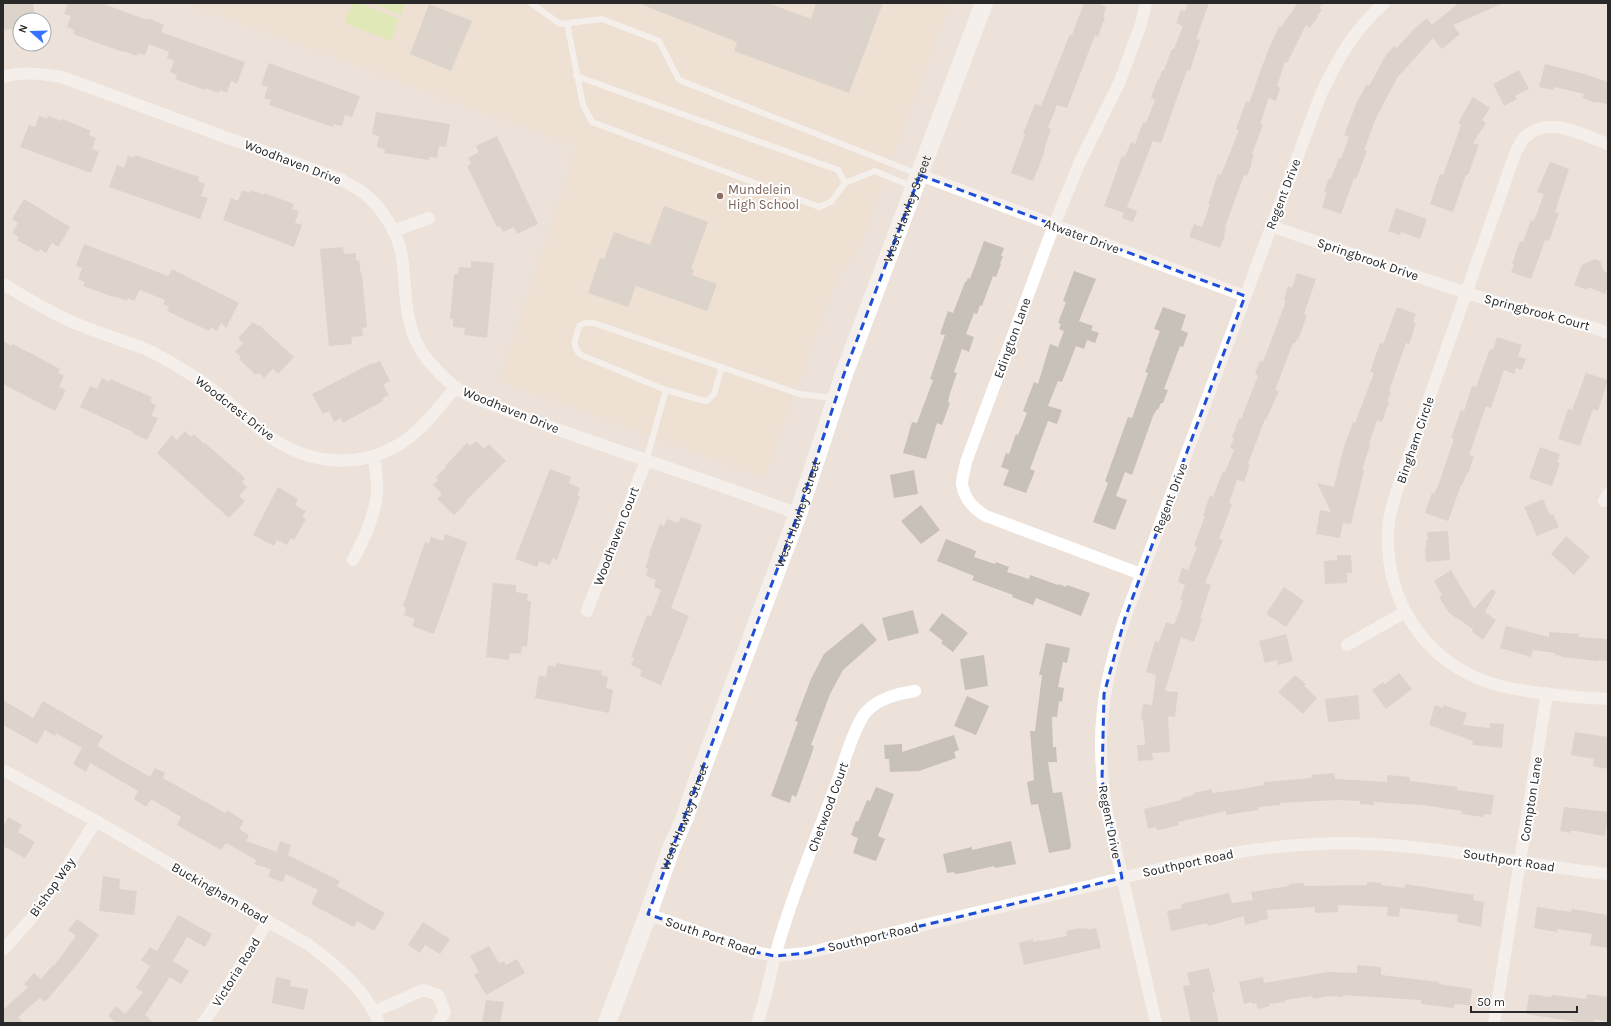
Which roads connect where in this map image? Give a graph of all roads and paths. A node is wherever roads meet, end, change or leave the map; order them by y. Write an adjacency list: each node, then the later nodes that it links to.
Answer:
1 (531, 3): 5 (lane)
2 (984, 3): 9 (street, West Hawley Street)
3 (1146, 3): 12 (street, Edington Lane)
4 (1384, 3): 13 (street, Regent Drive)
5 (567, 23): 6 (lane); 9 (lane)
6 (576, 76): 10 (lane); 10 (lane)
7 (3, 77): 14 (street, Woodhaven Drive)
8 (1608, 144): 16 (street, Bingham Circle)
9 (917, 181): 10 (lane); 12 (street, Atwater Drive); 22 (street, West Hawley Street)
10 (845, 183)
11 (429, 218): 14 (street)
12 (1054, 225): 17 (street, Atwater Drive); 27 (street, Edington Lane)
13 (1271, 226): 16 (street, Springbrook Drive); 17 (street, Regent Drive)
14 (393, 231): 20 (street, Woodhaven Drive)
15 (3, 284): 23 (street, Woodcrest Drive)
16 (1466, 293): 18 (street, Springbrook Court); 29 (street, Bingham Circle)
17 (1245, 296): 27 (street, Regent Drive)
18 (1608, 333)
19 (722, 367): 21 (lane); 21 (lane); 22 (lane)
20 (456, 387): 23 (street, Woodcrest Drive); 24 (street, Woodhaven Drive)
21 (666, 390): 24 (lane)
22 (836, 398): 25 (street, West Hawley Street)
23 (374, 457): 26 (street)
24 (646, 461): 25 (street, Woodhaven Drive); 28 (street, Woodhaven Court)
25 (798, 514): 39 (street, West Hawley Street)
26 (353, 560)
27 (1141, 574): 38 (street, Regent Drive)
28 (587, 611)
29 (1405, 612): 30 (street); 32 (street, Bingham Circle)
30 (1347, 645)
31 (915, 691): 42 (street, Chetwood Court)
32 (1547, 694): 33 (street, Bingham Circle); 36 (street, Compton Lane)
33 (1608, 699)
34 (3, 770): 35 (street, Buckingham Road)
35 (96, 821): 40 (street, Buckingham Road); 41 (street, Bishop Way)
36 (1521, 862): 37 (street, Southport Road); 38 (street, Southport Road); 49 (street, Compton Lane)
37 (1608, 874)
38 (1122, 878): 42 (street, Southport Road); 48 (street, Regent Drive)
39 (648, 914): 42 (street, South Port Road); 46 (street, West Hawley Street)
40 (268, 921): 43 (street, Buckingham Road); 44 (street, Victoria Road)
41 (3, 950)
42 (775, 956): 47 (street, Chetwood Court)
43 (376, 1018): 45 (street)
44 (203, 1023)
45 (438, 1023)
46 (607, 1023)
47 (757, 1023)
48 (1156, 1023)
49 (1494, 1023)

